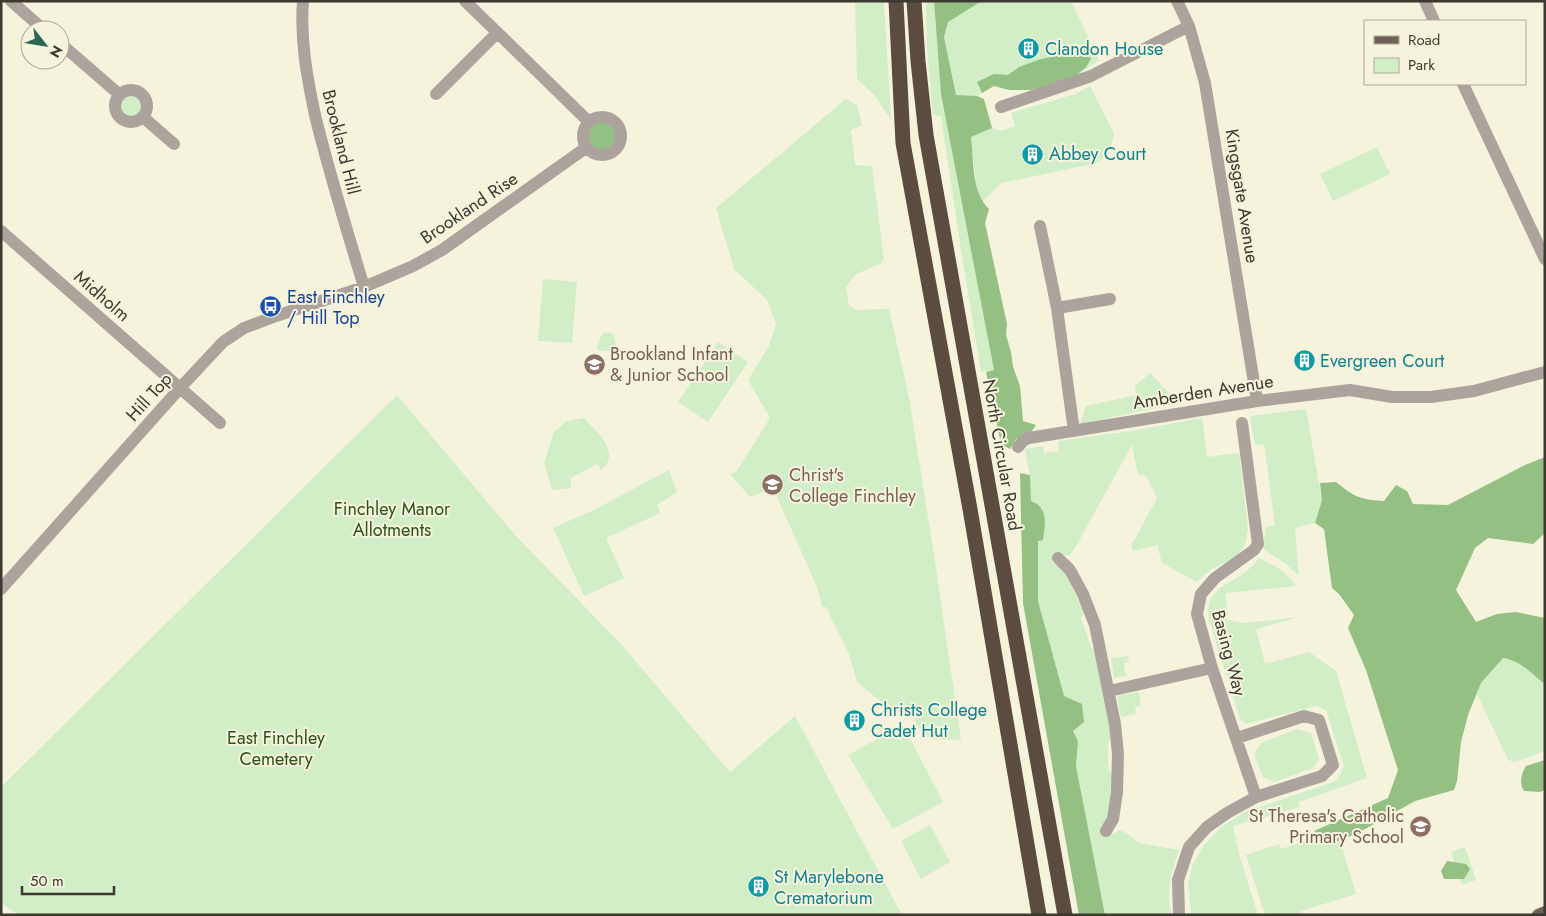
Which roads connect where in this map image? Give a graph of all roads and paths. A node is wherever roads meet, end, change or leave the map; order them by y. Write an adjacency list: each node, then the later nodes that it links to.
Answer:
1 (11, 1): 8 (street)
2 (303, 1): 24 (street, Brookland Hill)
3 (465, 1): 11 (street)
4 (896, 1): 42 (highway)
5 (914, 1): 43 (highway, North Circular Road)
6 (1177, 1): 10 (street, Kingsgate Avenue)
7 (1425, 1): 9 (street)
8 (33, 20)
9 (1434, 20)
10 (1189, 26): 16 (street); 29 (street, Kingsgate Avenue)
11 (497, 33): 14 (street); 18 (street)
12 (70, 52): 15 (street)
13 (1463, 85): 23 (street)
14 (436, 94)
15 (120, 95): 17 (street); 17 (street)
16 (1001, 107)
17 (144, 117): 19 (street)
18 (588, 122): 20 (street); 20 (street)
19 (174, 144)
20 (587, 147): 24 (street, Brookland Rise)
21 (1040, 226): 26 (street)
22 (1, 231): 28 (street, Midholm)
23 (1545, 260)
24 (364, 287): 28 (street, Hill Top)
25 (1110, 299): 26 (street)
26 (1057, 308): 32 (street)
27 (1545, 372): 29 (street, Amberden Avenue)
28 (180, 388): 31 (street, Midholm); 35 (street, Hill Top)
29 (1257, 401): 32 (street, Amberden Avenue)
30 (1242, 422): 36 (street, Basing Way)
31 (220, 423)
32 (1074, 431): 33 (street, Amberden Avenue)
33 (1018, 447)
34 (1058, 558): 37 (street)
35 (1, 590)
36 (1212, 668): 37 (street); 38 (street, Basing Way)
37 (1109, 691): 40 (street)
38 (1237, 738): 39 (street, Basing Way); 39 (street)
39 (1256, 797): 44 (street)
40 (1106, 831)
41 (1545, 912): 45 (main road)
42 (1039, 915)
43 (1065, 915)
44 (1179, 915)
45 (1538, 915)

